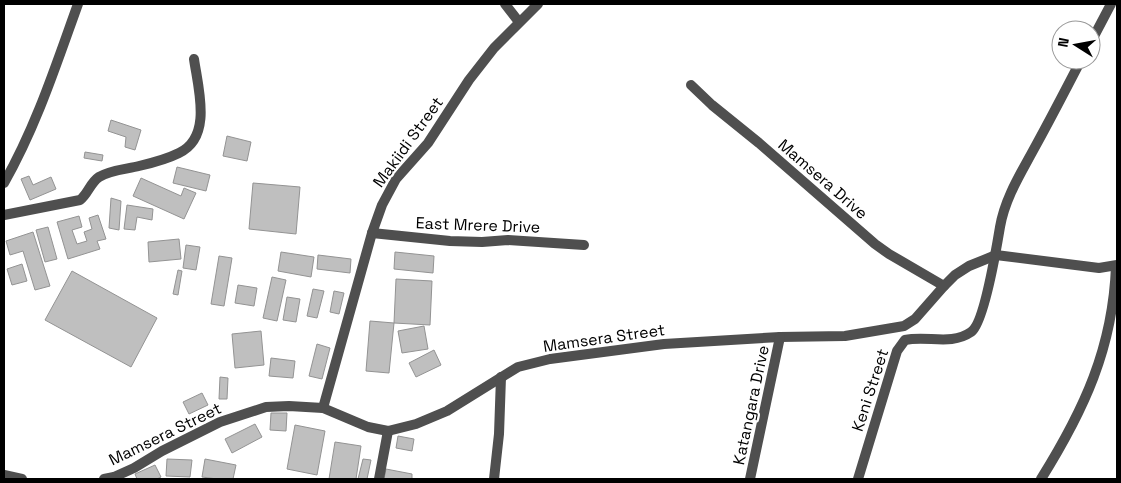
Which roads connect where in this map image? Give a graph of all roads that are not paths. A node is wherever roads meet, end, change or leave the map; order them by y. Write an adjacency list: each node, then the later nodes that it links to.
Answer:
1 (78, 4): 10 (street)
2 (505, 4): 5 (street)
3 (538, 4): 5 (street, Makiidi Street)
4 (1111, 4): 6 (street)
5 (519, 22): 12 (street, Makiidi Street)
6 (1101, 23)
7 (194, 59): 11 (street)
8 (1077, 70): 14 (street)
9 (691, 85): 16 (street, Mamsera Drive)
10 (4, 183)
11 (4, 215)
12 (372, 233): 13 (street, East Mrere Drive); 19 (street, Makiidi Street)
13 (584, 245)
14 (996, 255): 15 (street, Mamsera Street); 16 (street, Mamsera Street); 27 (street, Keni Street)
15 (1117, 266): 28 (street)
16 (944, 286): 17 (street, Mamsera Street)
17 (780, 337): 18 (street, Mamsera Street); 26 (street, Katangara Drive)
18 (501, 377): 20 (street, Mamsera Street); 25 (street)
19 (323, 408): 20 (street, Mamsera Street); 23 (street, Mamsera Street)
20 (388, 431): 24 (street)
21 (4, 475): 22 (street)
22 (22, 479)
23 (104, 479)
24 (378, 479)
25 (494, 479)
26 (750, 479)
27 (858, 479)
28 (1041, 479)

